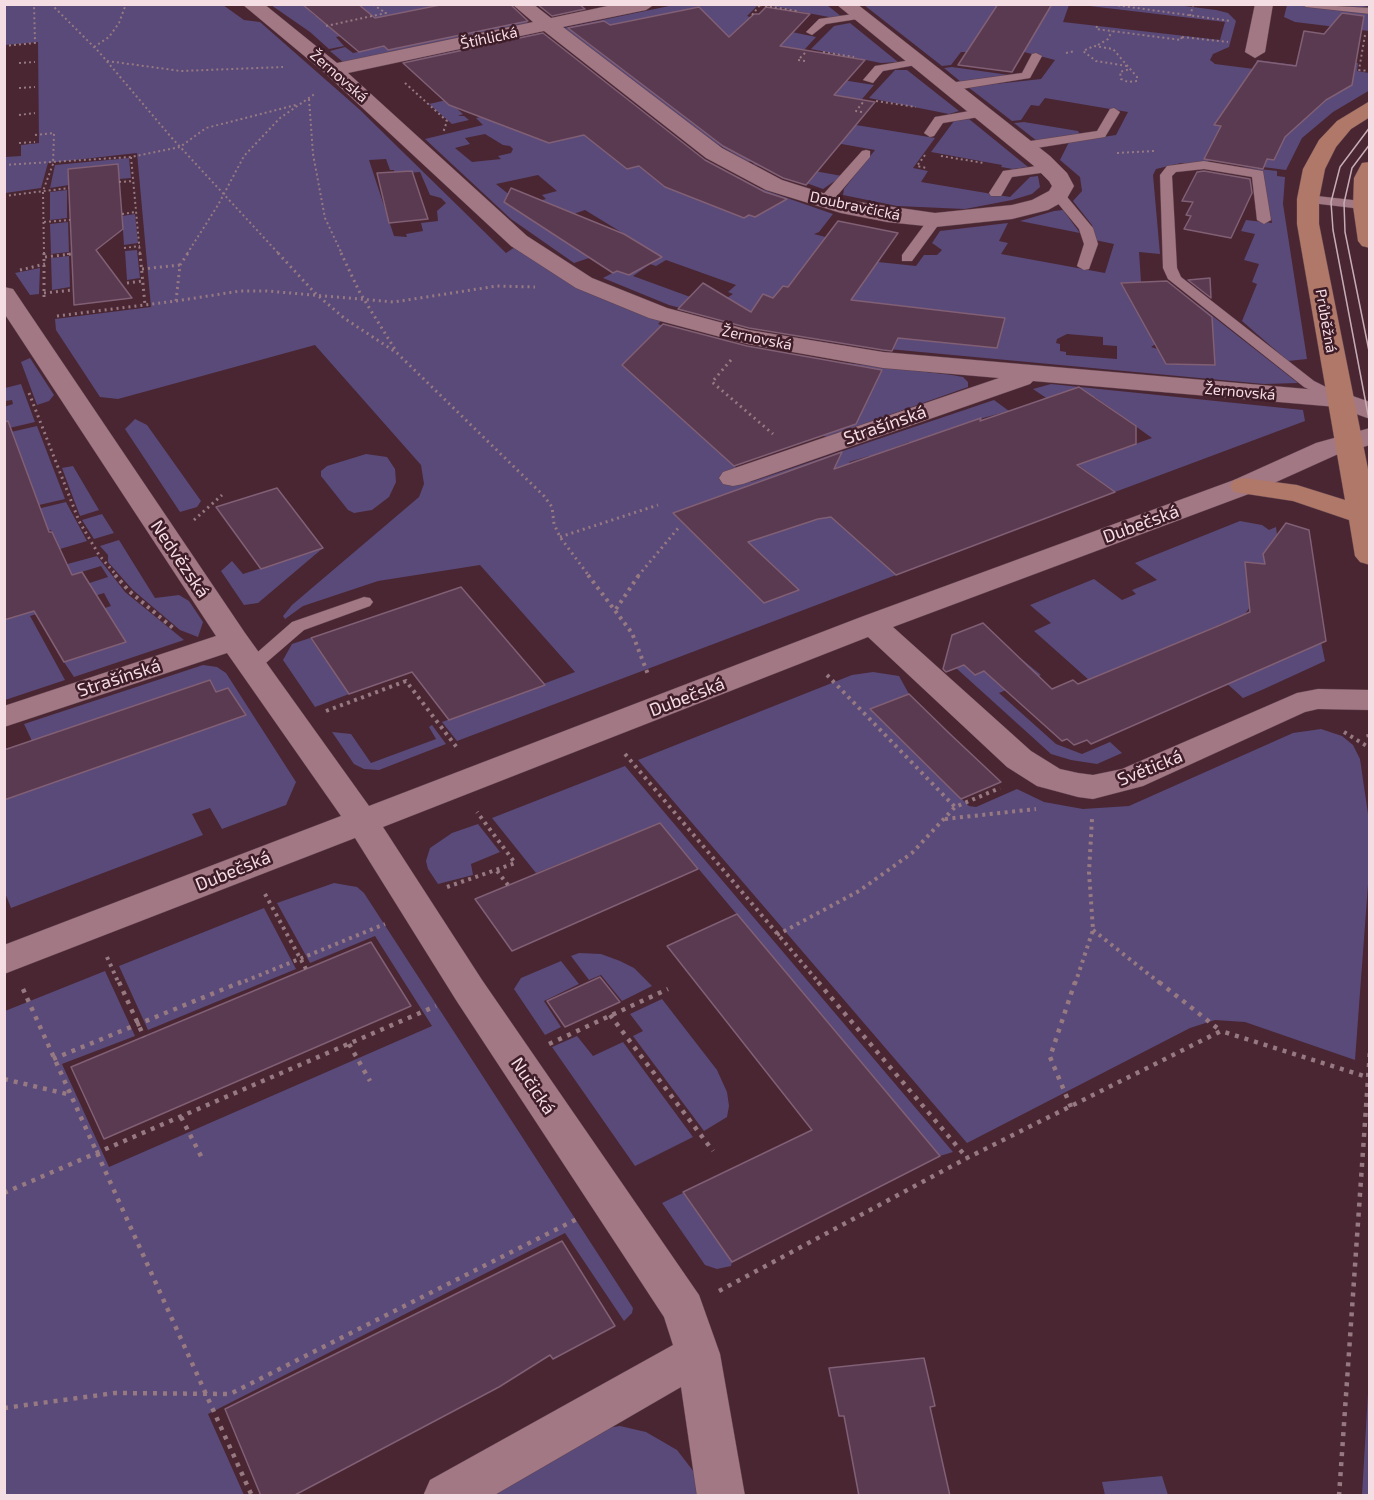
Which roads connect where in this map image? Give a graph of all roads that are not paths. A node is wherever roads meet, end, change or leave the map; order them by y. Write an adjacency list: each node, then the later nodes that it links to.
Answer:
1 (251, 4): 13 (street, Žernovská)
2 (521, 4): 8 (street, Doubravčická)
3 (646, 4): 8 (street, Štíhlická)
4 (1306, 4): 7 (lane)
5 (852, 10): 9 (lane); 12 (street)
6 (1253, 10): 10 (street)
7 (1370, 11)
8 (549, 25): 13 (street, Štíhlická); 27 (street, Doubravčická)
9 (812, 32)
10 (1255, 52)
11 (1036, 56): 15 (lane)
12 (917, 62): 14 (lane); 15 (street)
13 (328, 79): 35 (street, Žernovská)
14 (869, 80)
15 (949, 87): 18 (street)
16 (1370, 107): 26 (main road, Průběžná)
17 (1113, 112): 20 (lane)
18 (981, 113): 19 (lane); 20 (street)
19 (930, 133)
20 (1024, 146): 22 (street)
21 (866, 154): 27 (lane)
22 (1050, 168): 24 (lane); 25 (street)
23 (1370, 168): 28 (main road)
24 (996, 193)
25 (1058, 195): 29 (street, Doubravčická); 33 (lane)
26 (1308, 199): 28 (lane); 36 (main road, Průběžná)
27 (825, 201): 29 (street, Doubravčická)
28 (1366, 206): 31 (main road)
29 (935, 220): 32 (lane)
30 (1264, 220): 36 (lane)
31 (1370, 241)
32 (907, 258)
33 (1084, 266)
34 (9, 283): 45 (street, Nedvězská)
35 (1037, 375): 36 (street, Žernovská); 39 (street, Strašínská)
36 (1341, 400): 37 (street, Žernovská); 38 (main road, Průběžná)
37 (1370, 411)
38 (1360, 438): 40 (street, Dubečská); 41 (main road, Průběžná)
39 (733, 478)
40 (1244, 486): 41 (main road); 44 (street, Dubečská)
41 (1362, 515): 42 (main road, Průběžná)
42 (1370, 556)
43 (364, 602): 46 (lane)
44 (872, 624): 47 (street, Světická); 49 (street, Dubečská)
45 (234, 640): 46 (street, Nedvězská); 48 (street, Strašínská)
46 (253, 664): 49 (street, Nedvězská)
47 (1370, 700)
48 (4, 717)
49 (361, 820): 50 (street, Dubečská); 51 (street, Nučická)
50 (13, 975)
51 (698, 1354): 52 (street); 53 (street, Nučická)
52 (447, 1496)
53 (721, 1496)

